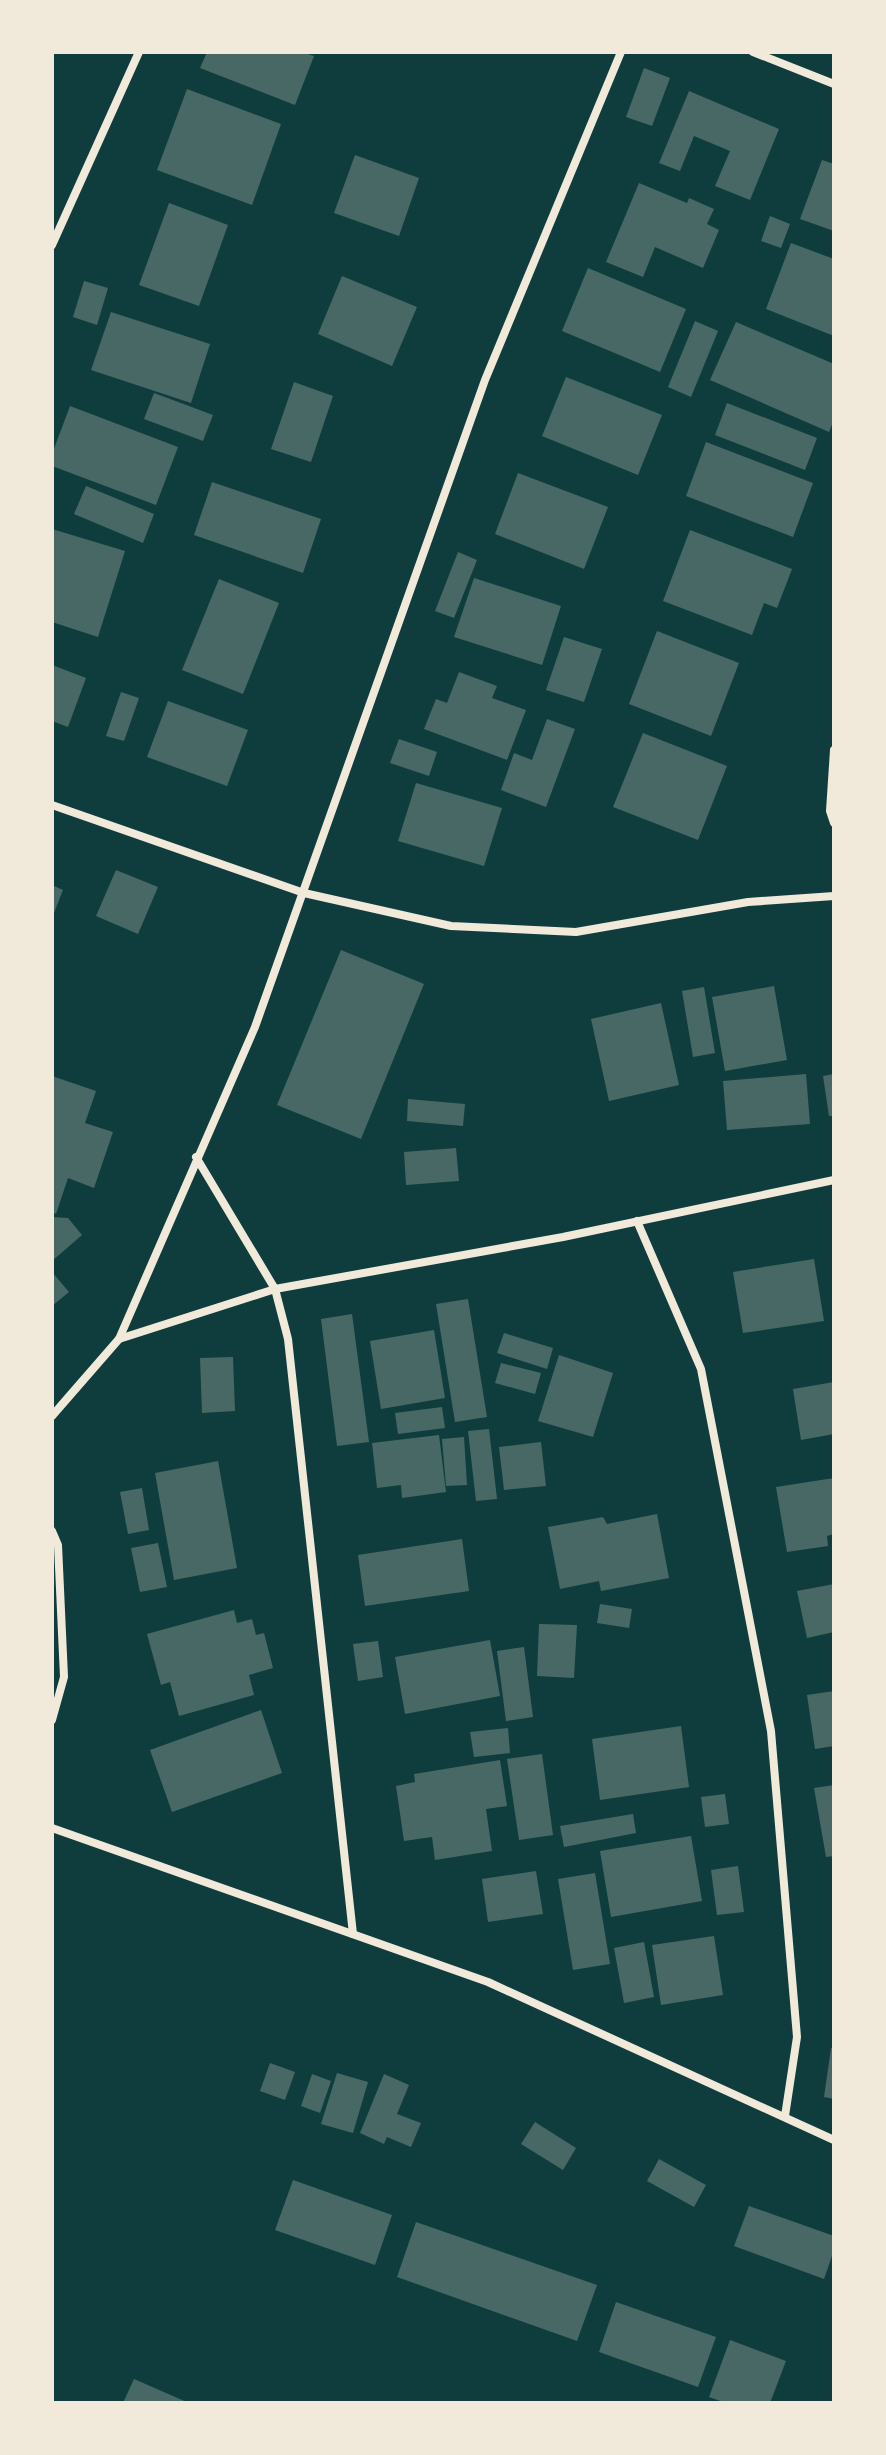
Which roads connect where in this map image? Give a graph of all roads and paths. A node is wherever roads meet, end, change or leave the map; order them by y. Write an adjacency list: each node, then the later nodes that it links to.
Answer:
1 (139, 52): 5 (street)
2 (621, 52): 9 (street)
3 (753, 52): 4 (street)
4 (834, 84)
5 (52, 245)
6 (834, 750): 8 (street)
7 (52, 805): 9 (street)
8 (834, 823)
9 (304, 893): 10 (street); 11 (street)
10 (834, 896)
11 (196, 1157): 14 (street); 15 (street)
12 (834, 1180): 13 (street)
13 (637, 1221): 14 (street); 21 (street)
14 (275, 1289): 15 (street); 20 (street)
15 (119, 1339): 16 (street)
16 (52, 1416)
17 (52, 1531): 18 (street)
18 (52, 1720)
19 (52, 1828): 20 (street)
20 (353, 1934): 21 (street)
21 (785, 2116): 22 (street)
22 (834, 2140)

